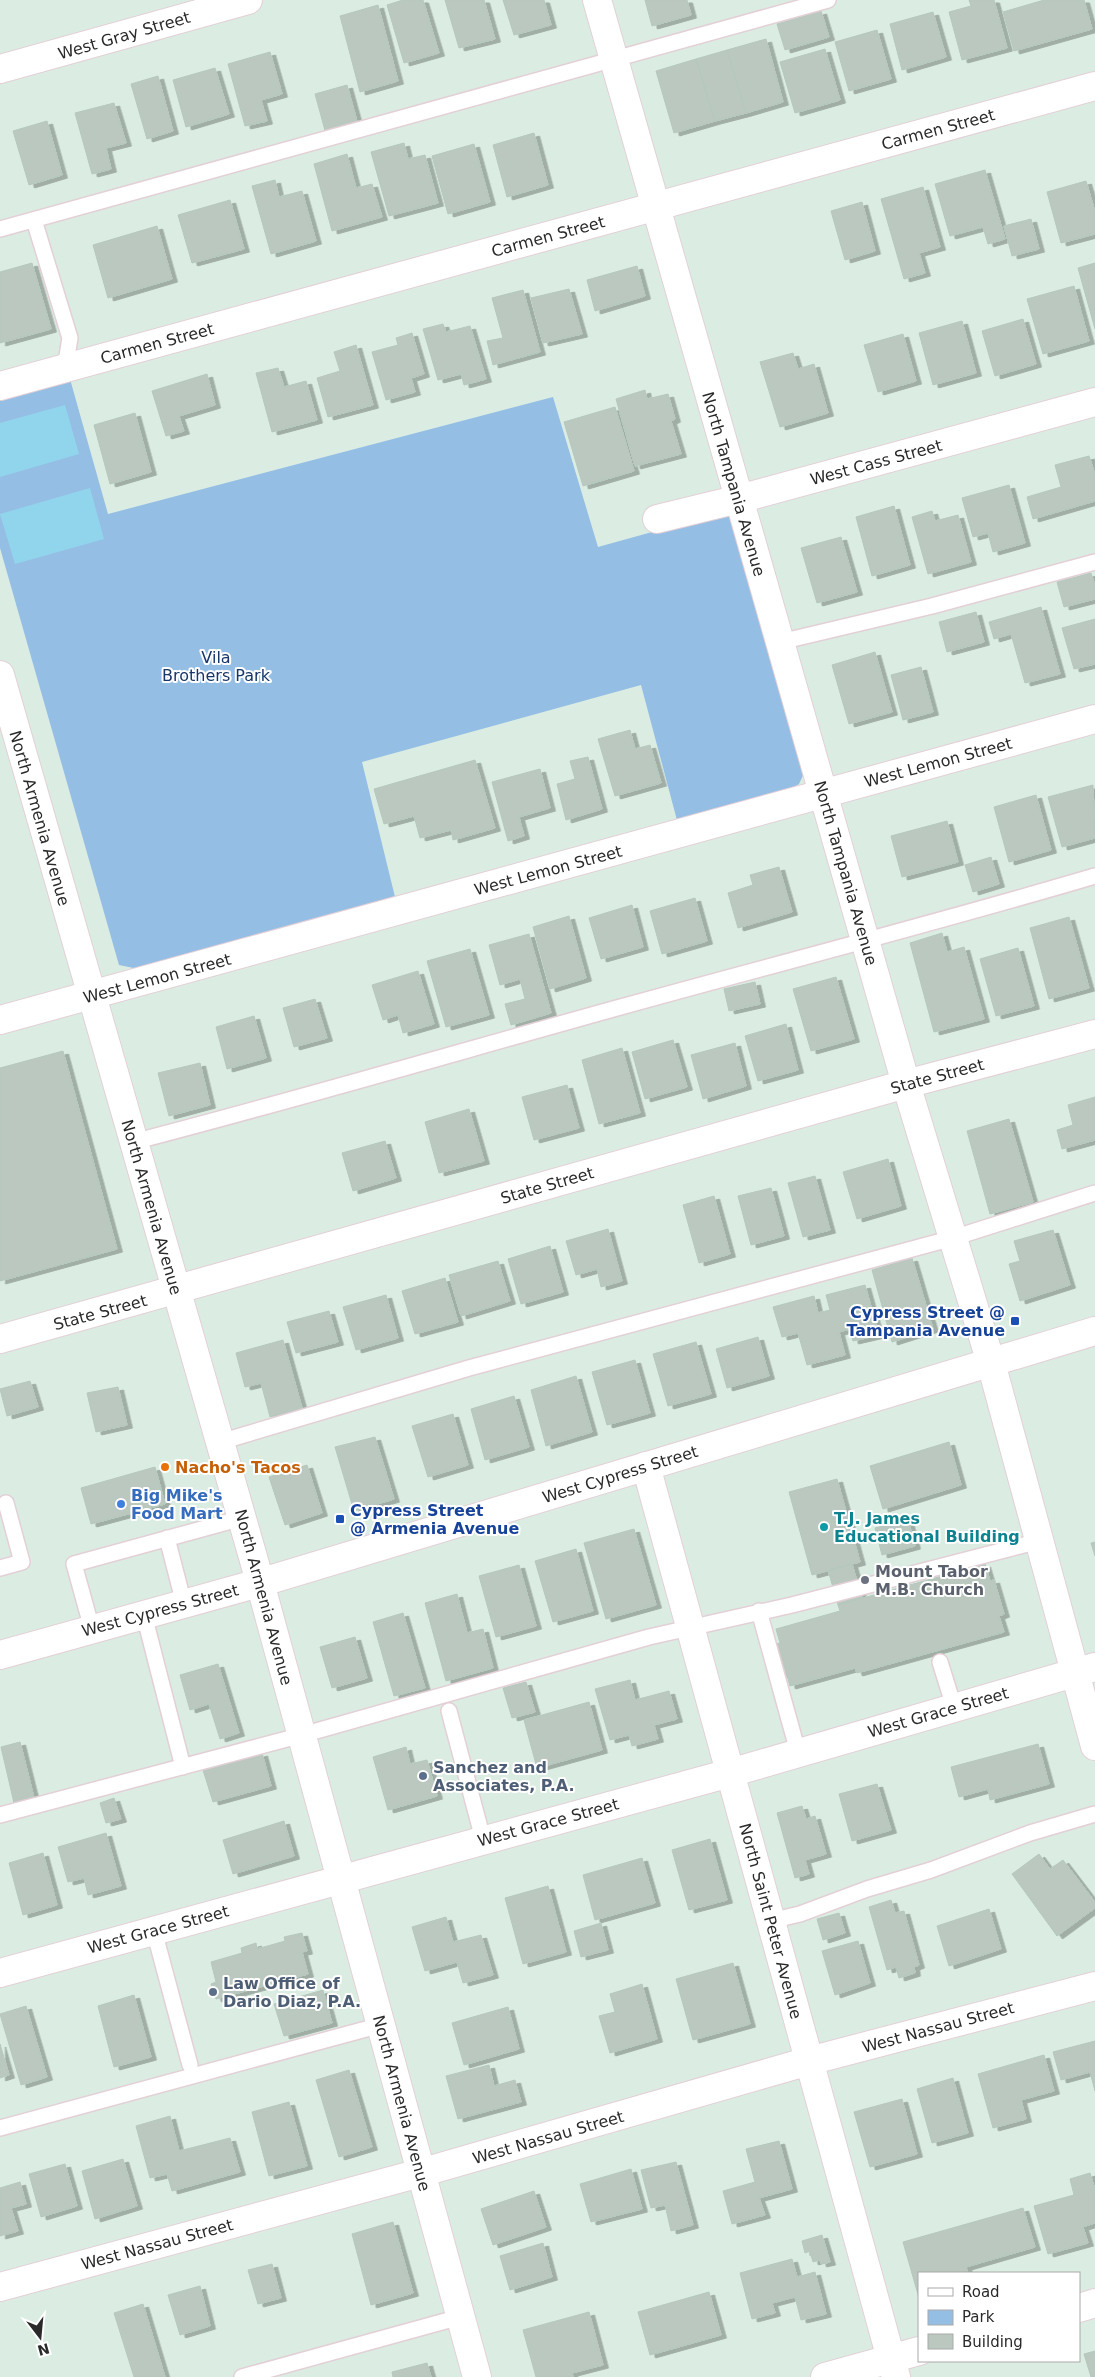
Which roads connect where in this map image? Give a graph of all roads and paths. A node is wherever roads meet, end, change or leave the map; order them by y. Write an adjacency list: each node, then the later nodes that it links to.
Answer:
1 (248, 0): 5 (street, West Gray Street)
2 (597, 0): 4 (street, North Tampania Avenue)
3 (828, 0): 4 (lane)
4 (614, 59): 7 (street, North Tampania Avenue); 8 (lane)
5 (0, 69)
6 (1095, 86): 7 (street, Carmen Street)
7 (655, 207): 10 (street, Carmen Street); 13 (street, North Tampania Avenue)
8 (34, 220): 9 (lane); 10 (lane)
9 (0, 230)
10 (65, 368): 11 (street, Carmen Street)
11 (0, 386)
12 (1095, 402): 13 (street, West Cass Street)
13 (739, 499): 14 (street, West Cass Street); 16 (street, North Tampania Avenue)
14 (657, 519)
15 (1095, 562): 16 (lane)
16 (780, 642): 19 (street, North Tampania Avenue)
17 (0, 675): 22 (street, North Armenia Avenue)
18 (1095, 719): 19 (street, West Lemon Street)
19 (823, 794): 21 (street, North Tampania Avenue); 22 (street, West Lemon Street)
20 (1095, 876): 21 (lane)
21 (866, 942): 25 (street, North Tampania Avenue); 26 (lane)
22 (91, 996): 23 (street, West Lemon Street); 26 (street, North Armenia Avenue)
23 (0, 1020)
24 (1095, 1034): 25 (street, State Street)
25 (906, 1084): 28 (street, North Tampania Avenue); 29 (street, State Street)
26 (133, 1142): 29 (street, North Armenia Avenue)
27 (1095, 1193): 28 (lane)
28 (953, 1238): 32 (street, North Tampania Avenue); 33 (lane)
29 (177, 1291): 31 (street, State Street); 33 (street, North Armenia Avenue)
30 (1095, 1331): 32 (street, West Cypress Street)
31 (0, 1339)
32 (991, 1363): 34 (street, West Cypress Street); 38 (street, North Tampania Avenue)
33 (220, 1442): 36 (street, North Armenia Avenue)
34 (646, 1466): 40 (street, West Cypress Street); 45 (street, North Saint Peter Avenue)
35 (6, 1503): 39 (lane)
36 (242, 1518): 37 (lane); 40 (street, North Armenia Avenue)
37 (166, 1538): 41 (lane); 44 (lane)
38 (1039, 1541): 42 (lane); 48 (street, North Tampania Avenue)
39 (0, 1568)
40 (259, 1583): 41 (street, West Cypress Street); 51 (street, North Armenia Avenue)
41 (184, 1604): 43 (street, West Cypress Street)
42 (759, 1611): 45 (lane); 53 (lane)
43 (144, 1615): 44 (street, West Cypress Street); 54 (lane)
44 (92, 1629): 46 (street, West Cypress Street)
45 (691, 1629): 51 (lane); 55 (street, North Saint Peter Avenue)
46 (0, 1655)
47 (940, 1662): 49 (lane)
48 (1085, 1670): 49 (street, West Grace Street); 52 (street, North Tampania Avenue)
49 (954, 1707): 53 (street, West Grace Street)
50 (449, 1711): 58 (lane)
51 (302, 1735): 54 (lane); 59 (street, North Armenia Avenue)
52 (1095, 1746)
53 (798, 1752): 55 (street, West Grace Street)
54 (183, 1767): 57 (lane)
55 (730, 1773): 58 (street, West Grace Street); 60 (street, North Saint Peter Avenue)
56 (1095, 1814): 60 (lane)
57 (0, 1815)
58 (483, 1839): 59 (street, West Grace Street)
59 (340, 1879): 61 (street, West Grace Street); 64 (street, North Armenia Avenue)
60 (770, 1920): 65 (street, North Saint Peter Avenue)
61 (154, 1930): 62 (street, West Grace Street); 66 (lane)
62 (0, 1972)
63 (1095, 1986): 65 (street, West Nassau Street)
64 (381, 2025): 67 (lane); 68 (street, North Armenia Avenue)
65 (809, 2061): 68 (street, West Nassau Street); 74 (street, North Saint Peter Avenue)
66 (190, 2065)
67 (0, 2128)
68 (420, 2173): 69 (street, West Nassau Street); 72 (street, North Armenia Avenue)
69 (0, 2287)
70 (1095, 2303): 71 (street)
71 (1080, 2308)
72 (460, 2317): 75 (lane); 76 (street, North Armenia Avenue)
73 (918, 2352): 74 (street)
74 (893, 2368): 77 (street)
75 (242, 2377)
76 (477, 2377)
77 (825, 2377)

